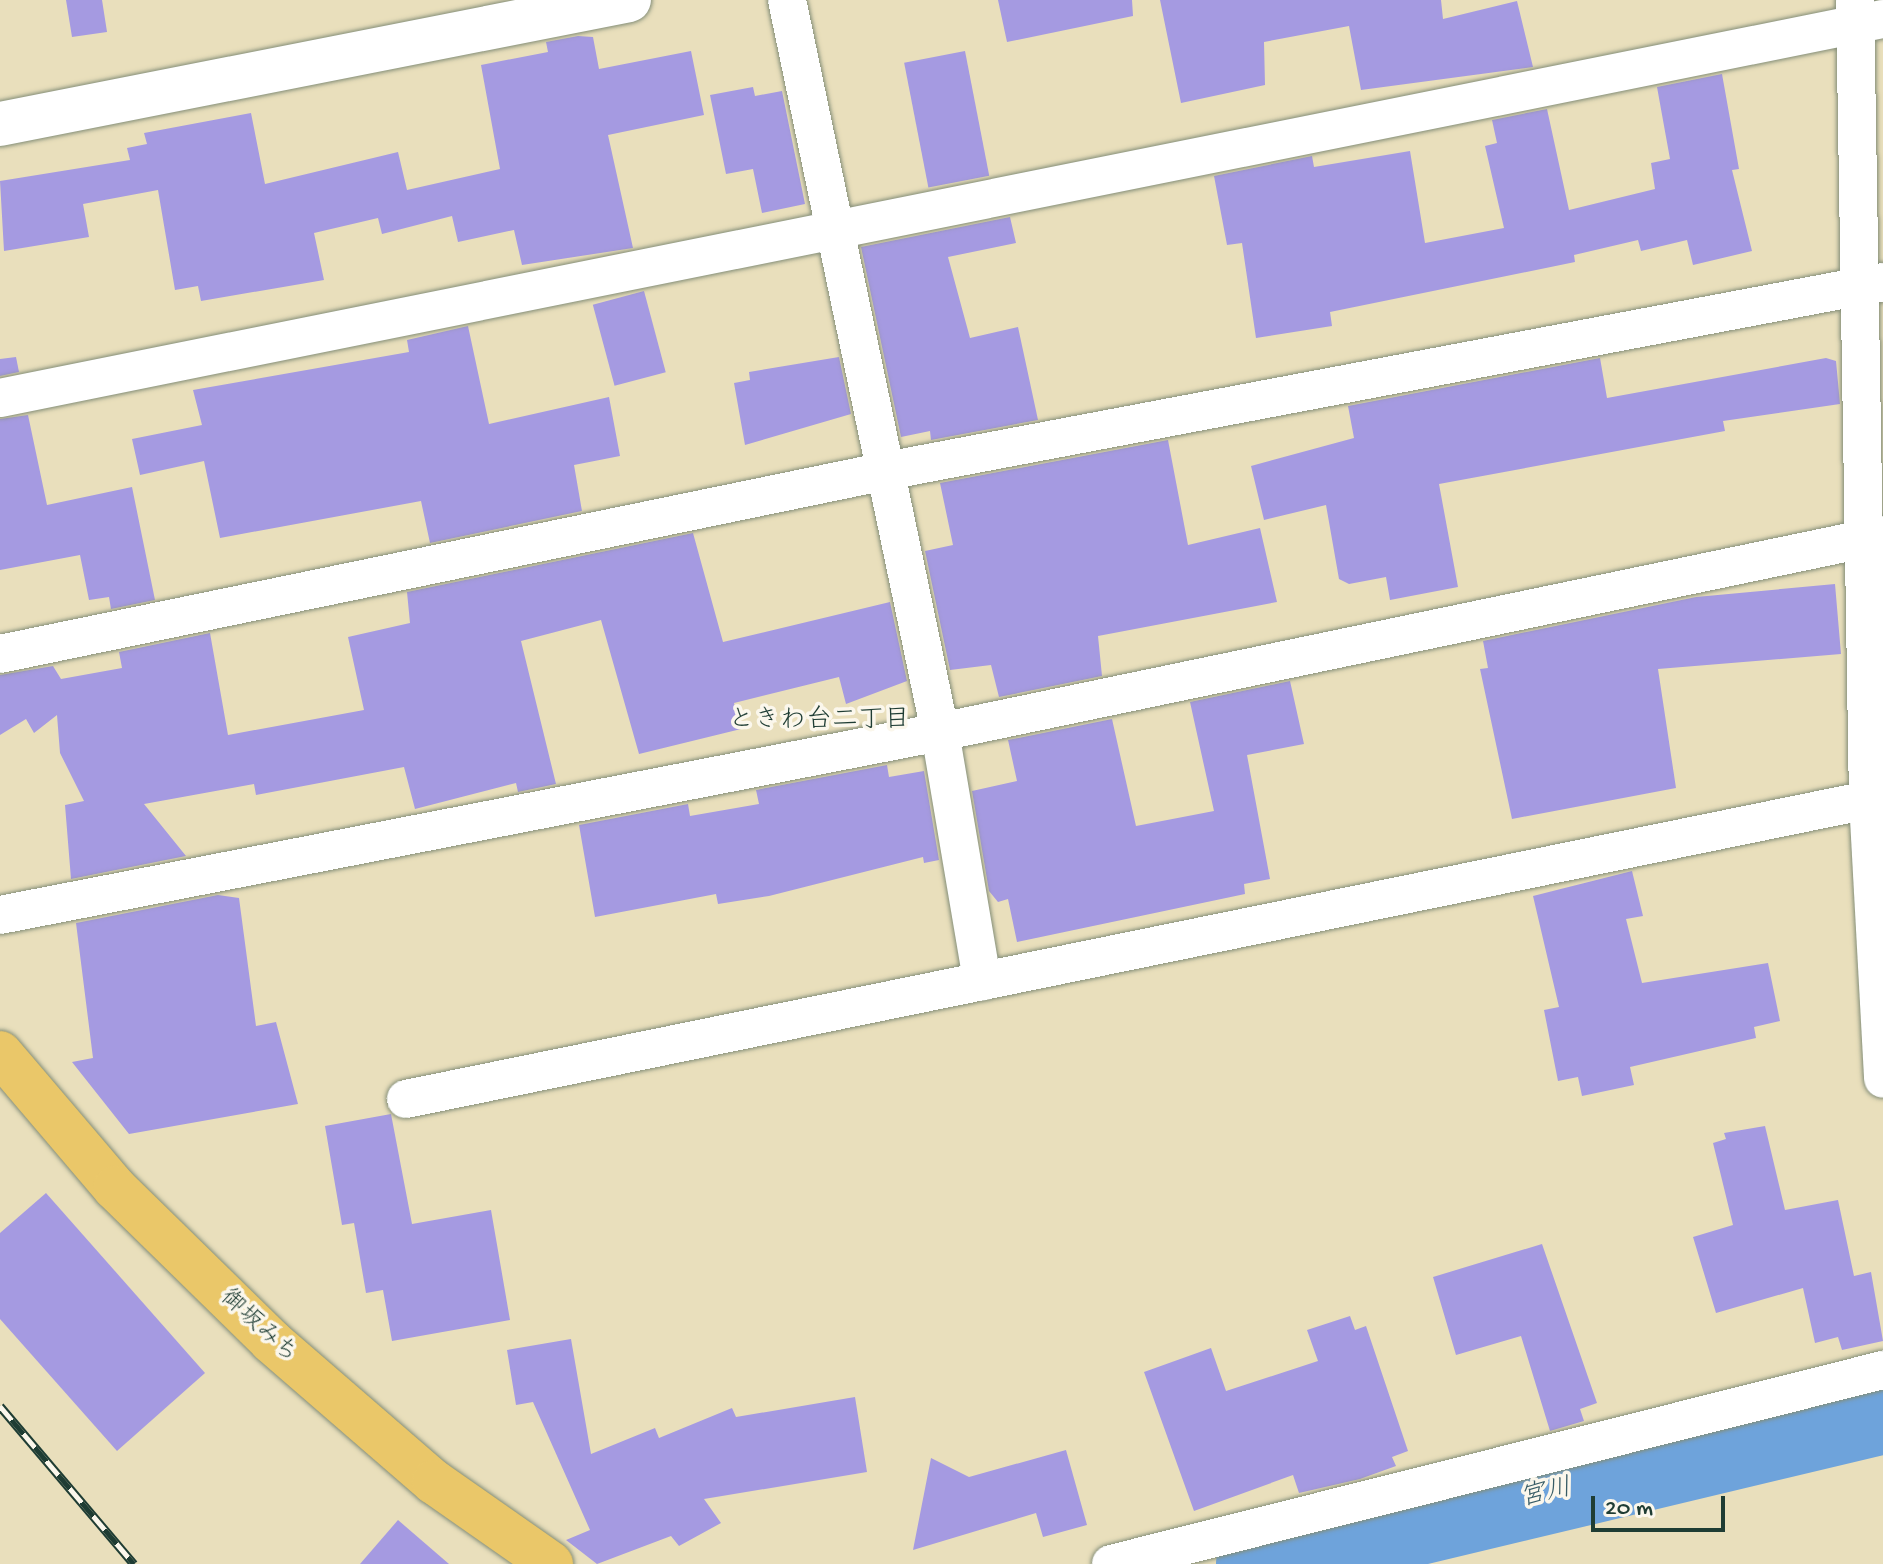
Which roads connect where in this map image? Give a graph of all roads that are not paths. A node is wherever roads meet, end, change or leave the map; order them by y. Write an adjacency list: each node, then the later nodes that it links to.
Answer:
1 (629, 0): 4 (street)
2 (787, 0): 5 (street)
3 (1865, 13): 5 (street); 6 (street)
4 (0, 124)
5 (836, 228): 7 (street); 8 (street)
6 (1874, 282): 8 (street); 9 (street)
7 (0, 398)
8 (886, 471): 10 (street); 11 (street)
9 (1875, 535): 11 (street); 12 (street)
10 (0, 654)
11 (940, 732): 13 (street); 14 (street)
12 (1868, 800): 14 (street); 16 (street)
13 (0, 915)
14 (982, 981): 17 (street)
15 (0, 1053): 19 (highway, 御坂みち)
16 (1883, 1079)
17 (406, 1099)
18 (1883, 1370): 20 (street)
19 (551, 1564)
20 (1111, 1564)

